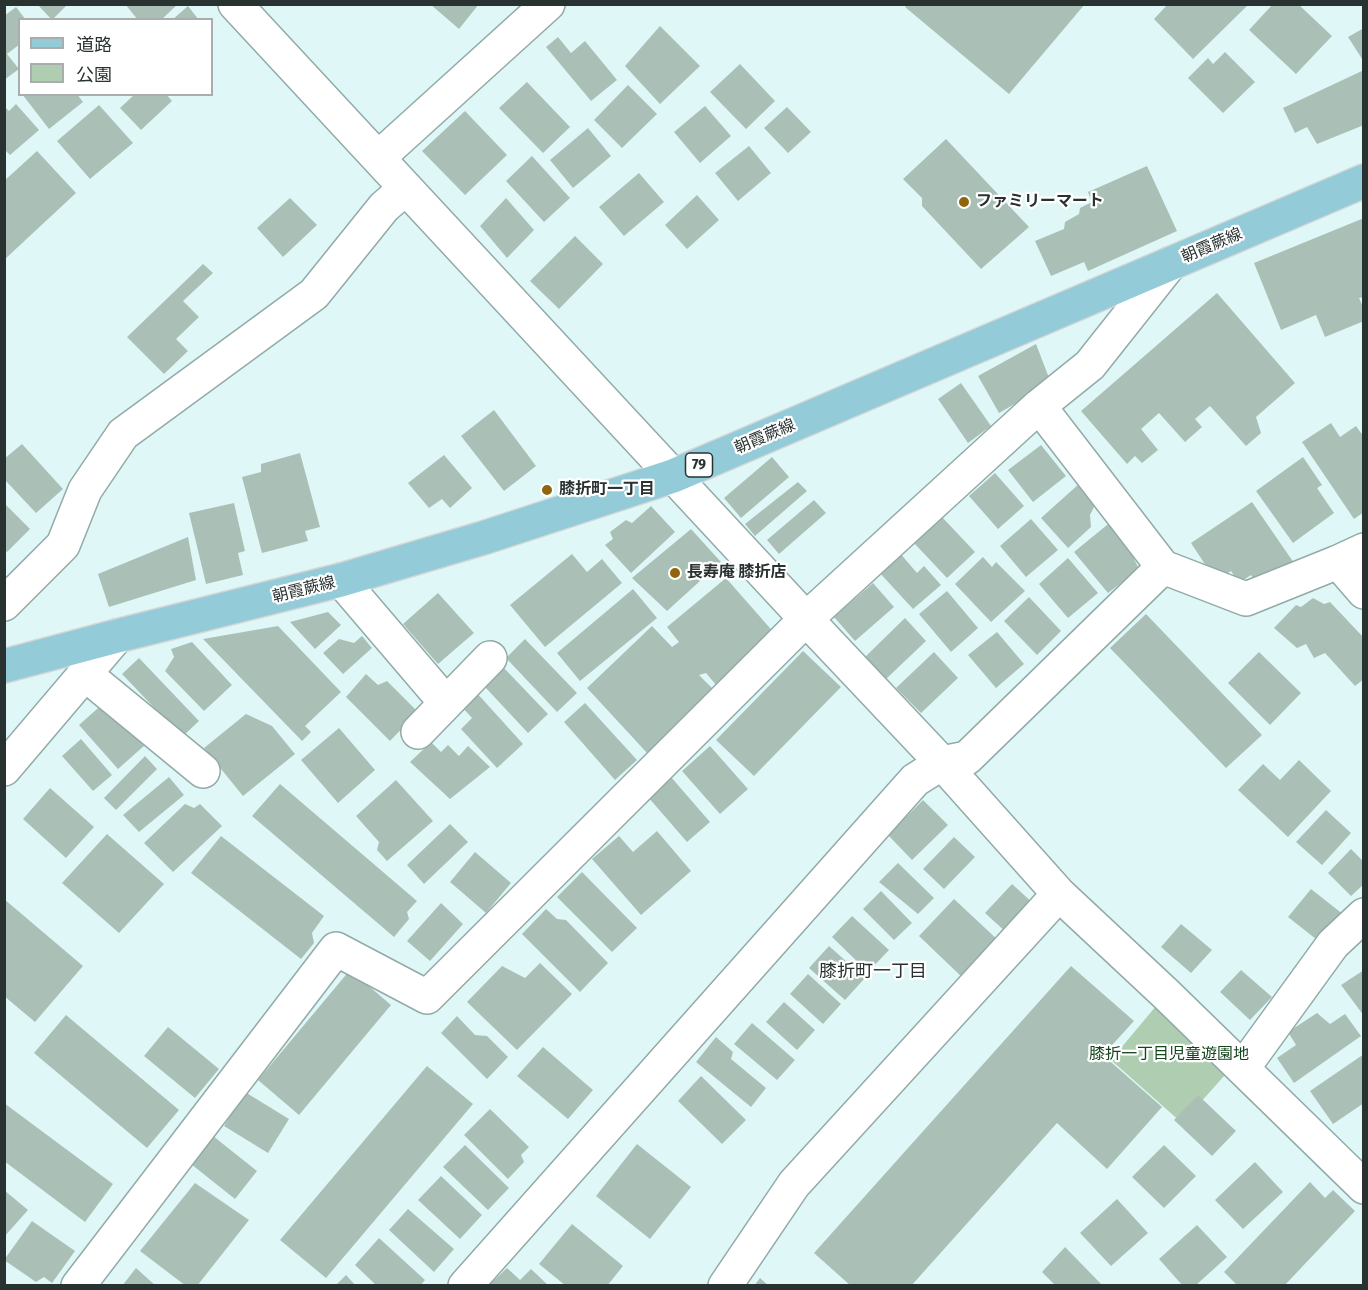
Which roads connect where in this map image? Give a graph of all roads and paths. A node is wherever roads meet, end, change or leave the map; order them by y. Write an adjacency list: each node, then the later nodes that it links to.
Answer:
1 (235, 4): 3 (street)
2 (548, 4): 3 (street)
3 (378, 158): 5 (street)
4 (1364, 181): 6 (main road, 朝霞蕨線 / 79)
5 (406, 188): 8 (street); 13 (street)
6 (1170, 264): 7 (street); 8 (main road, 朝霞蕨線 / 79)
7 (1039, 406): 10 (street); 14 (street)
8 (673, 476): 11 (main road, 朝霞蕨線 / 79); 14 (street)
9 (1351, 556): 10 (street); 12 (street)
10 (1163, 567): 21 (street)
11 (341, 580): 15 (main road, 朝霞蕨線 / 79); 19 (street)
12 (1364, 592)
13 (4, 604)
14 (806, 619): 21 (street); 28 (street)
15 (117, 636): 17 (main road, 朝霞蕨線 / 79); 18 (street)
16 (490, 658): 19 (street)
17 (4, 666)
18 (85, 674): 22 (street); 23 (street)
19 (446, 703): 20 (street)
20 (417, 732)
21 (942, 763): 24 (street); 29 (street)
22 (4, 769)
23 (202, 771)
24 (1059, 894): 26 (street); 30 (street)
25 (1364, 915): 26 (street)
26 (1242, 1068): 27 (street)
27 (1364, 1187)
28 (78, 1286)
29 (465, 1286)
30 (725, 1286)

